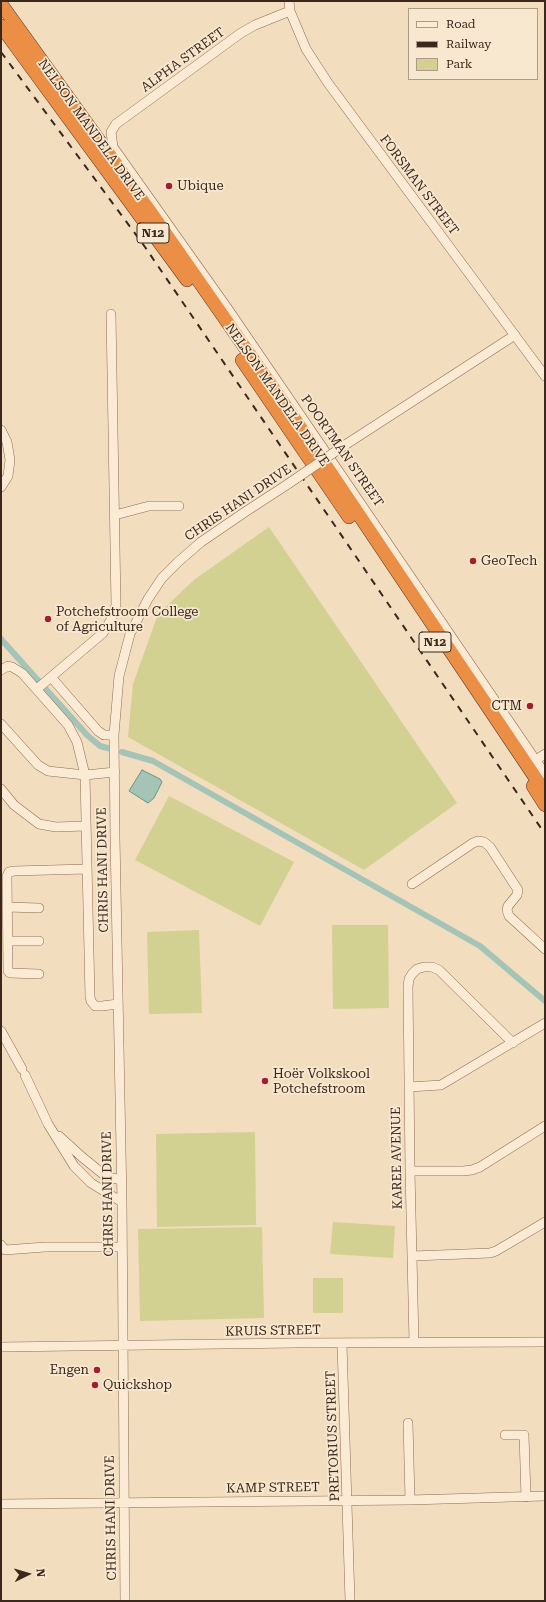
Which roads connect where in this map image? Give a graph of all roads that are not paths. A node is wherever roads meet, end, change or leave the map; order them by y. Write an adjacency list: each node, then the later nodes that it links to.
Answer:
1 (2, 1): 5 (highway)
2 (289, 1): 4 (street, FORSMAN STREET)
3 (1, 4): 5 (highway, NELSON MANDELA DRIVE / N12)
4 (290, 11): 6 (street, ALPHA STREET); 8 (street, FORSMAN STREET)
5 (6, 21): 24 (highway, NELSON MANDELA DRIVE / N12); 25 (highway, NELSON MANDELA DRIVE / N12)
6 (113, 147): 19 (street, POORTMAN STREET)
7 (111, 314): 13 (street)
8 (515, 335): 9 (street, FORSMAN STREET); 17 (street, CHRIS HANI DRIVE, bridge)
9 (545, 376)
10 (1, 430): 11 (street)
11 (1, 487)
12 (179, 506): 13 (street)
13 (115, 515): 15 (street)
14 (1, 670): 15 (street)
15 (43, 684): 17 (street); 22 (street)
16 (1, 724): 22 (street)
17 (114, 735): 20 (street, CHRIS HANI DRIVE)
18 (545, 754): 19 (street)
19 (536, 760): 21 (street, POORTMAN STREET)
20 (115, 772): 22 (street); 35 (street, CHRIS HANI DRIVE)
21 (545, 774)
22 (85, 775): 26 (street)
23 (1, 789): 26 (street)
24 (545, 792)
25 (545, 805)
26 (85, 826): 27 (street)
27 (86, 869): 29 (street); 35 (street)
28 (412, 884): 33 (street)
29 (7, 907): 30 (street); 31 (street)
30 (39, 908)
31 (8, 941): 32 (street); 34 (street)
32 (39, 941)
33 (545, 949)
34 (39, 974)
35 (118, 1004): 43 (street, CHRIS HANI DRIVE)
36 (544, 1025): 38 (street)
37 (1, 1031): 40 (street)
38 (513, 1043): 39 (street); 39 (street, KAREE AVENUE)
39 (409, 1087): 42 (street, KAREE AVENUE)
40 (48, 1124): 43 (street); 44 (street)
41 (545, 1126): 42 (street)
42 (410, 1171): 48 (street, KAREE AVENUE)
43 (122, 1180): 44 (street, CHRIS HANI DRIVE)
44 (122, 1202): 47 (street, CHRIS HANI DRIVE)
45 (545, 1222): 48 (street)
46 (1, 1245): 47 (street)
47 (122, 1247): 52 (street, CHRIS HANI DRIVE)
48 (412, 1256): 49 (street, KAREE AVENUE)
49 (414, 1342): 50 (street, KRUIS STREET); 51 (street, KRUIS STREET)
50 (545, 1342)
51 (342, 1343): 52 (street, KRUIS STREET); 58 (street, PRETORIUS STREET)
52 (123, 1345): 53 (street, KRUIS STREET); 60 (street, CHRIS HANI DRIVE)
53 (1, 1347)
54 (408, 1423): 59 (street)
55 (505, 1435): 57 (street)
56 (545, 1496): 57 (street, KAMP STREET)
57 (526, 1497): 59 (street, KAMP STREET)
58 (348, 1500): 59 (street, KAMP STREET); 60 (street, KAMP STREET); 63 (street, PRETORIUS STREET)
59 (410, 1500)
60 (124, 1502): 61 (street, KAMP STREET); 62 (street, CHRIS HANI DRIVE)
61 (1, 1504)
62 (125, 1601)
63 (350, 1601)

